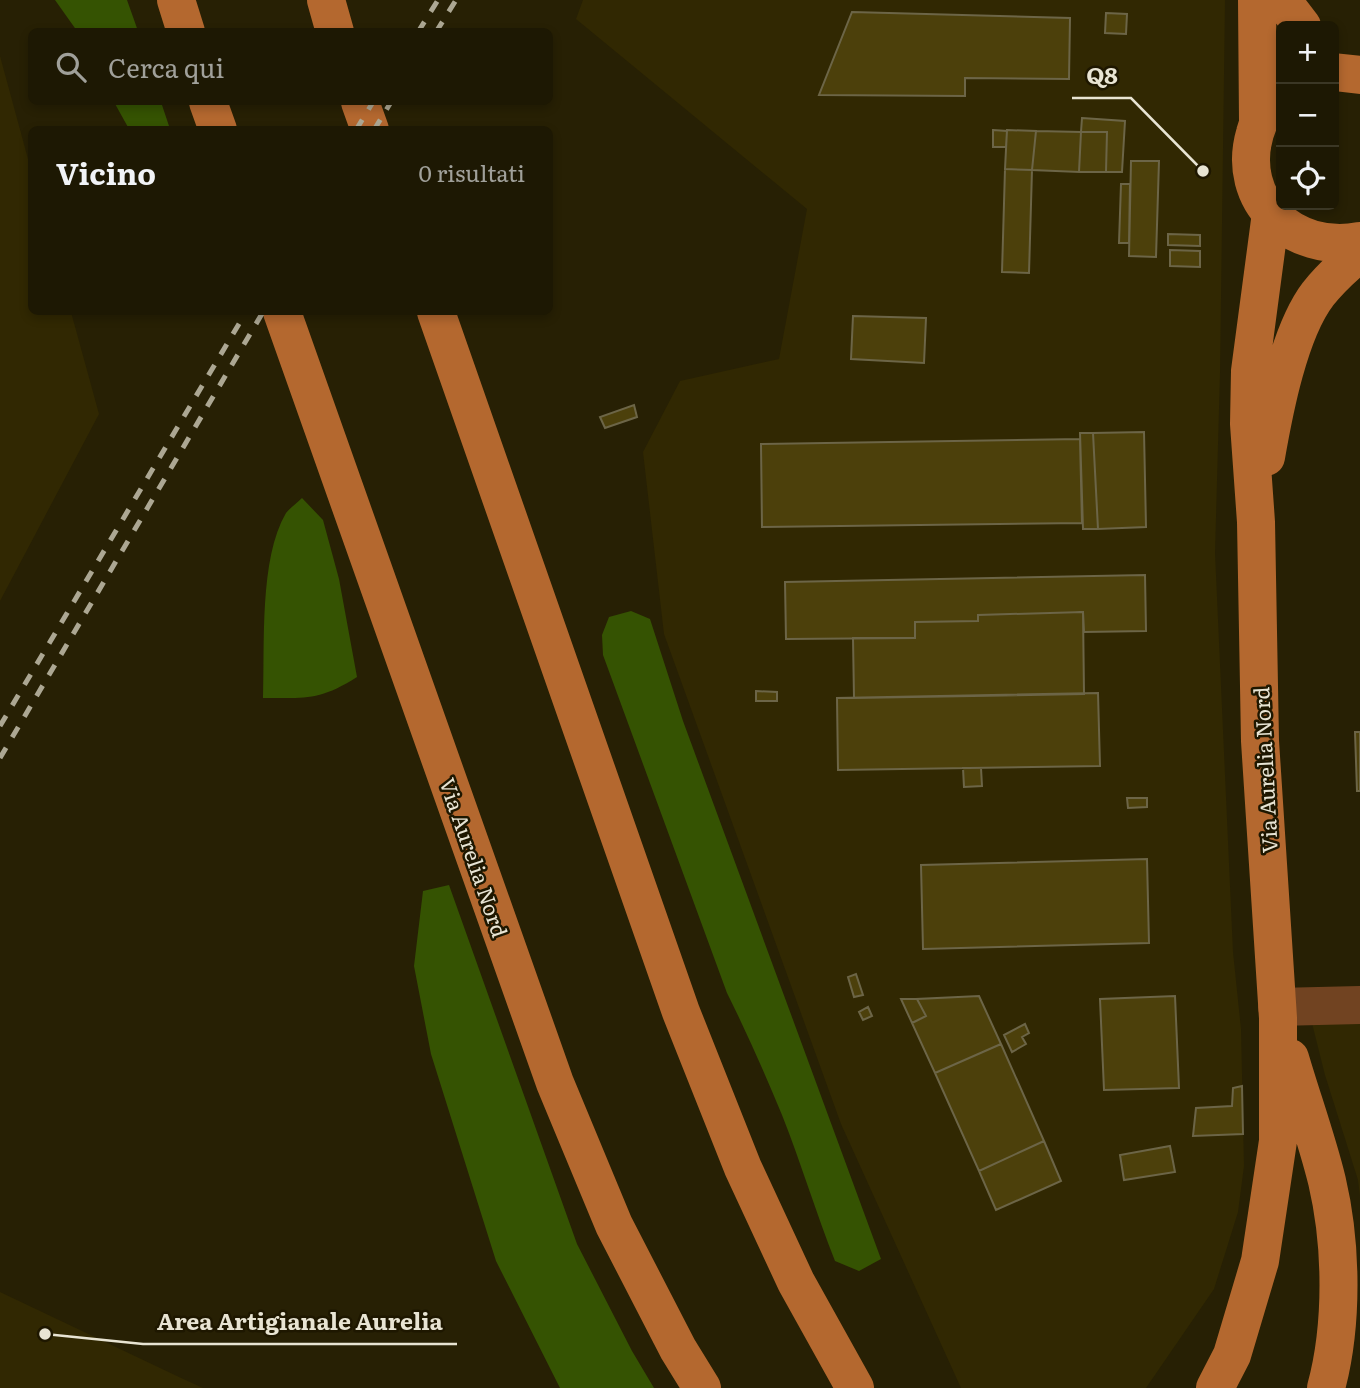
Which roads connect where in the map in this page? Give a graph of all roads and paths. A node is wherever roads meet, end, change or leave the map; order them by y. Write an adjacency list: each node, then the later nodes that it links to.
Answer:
1 (162, 0): 7 (street)
2 (176, 0): 8 (main road)
3 (326, 0): 9 (main road)
4 (1257, 0): 12 (main road)
5 (1282, 0): 6 (main road)
6 (1298, 21)
7 (176, 28)
8 (185, 28)
9 (334, 28)
10 (209, 105): 13 (main road)
11 (361, 105): 14 (main road)
12 (1270, 107): 15 (main road)
13 (217, 126)
14 (369, 126)
15 (1271, 213): 16 (main road); 20 (main road, Via Aurelia Nord)
16 (1360, 241)
17 (1360, 253): 20 (main road, Via Aurelia Nord)
18 (283, 315): 25 (main road, Via Aurelia Nord)
19 (437, 315): 23 (main road)
20 (1256, 522): 22 (main road, Via Aurelia Nord)
21 (1360, 1005): 22 (street)
22 (1277, 1013): 24 (main road, Via Aurelia Nord); 29 (main road, Via Aurelia Nord)
23 (813, 1313): 26 (main road); 27 (main road)
24 (1224, 1371): 28 (main road)
25 (702, 1388)
26 (855, 1388)
27 (873, 1388)
28 (1202, 1388)
29 (1326, 1388)

